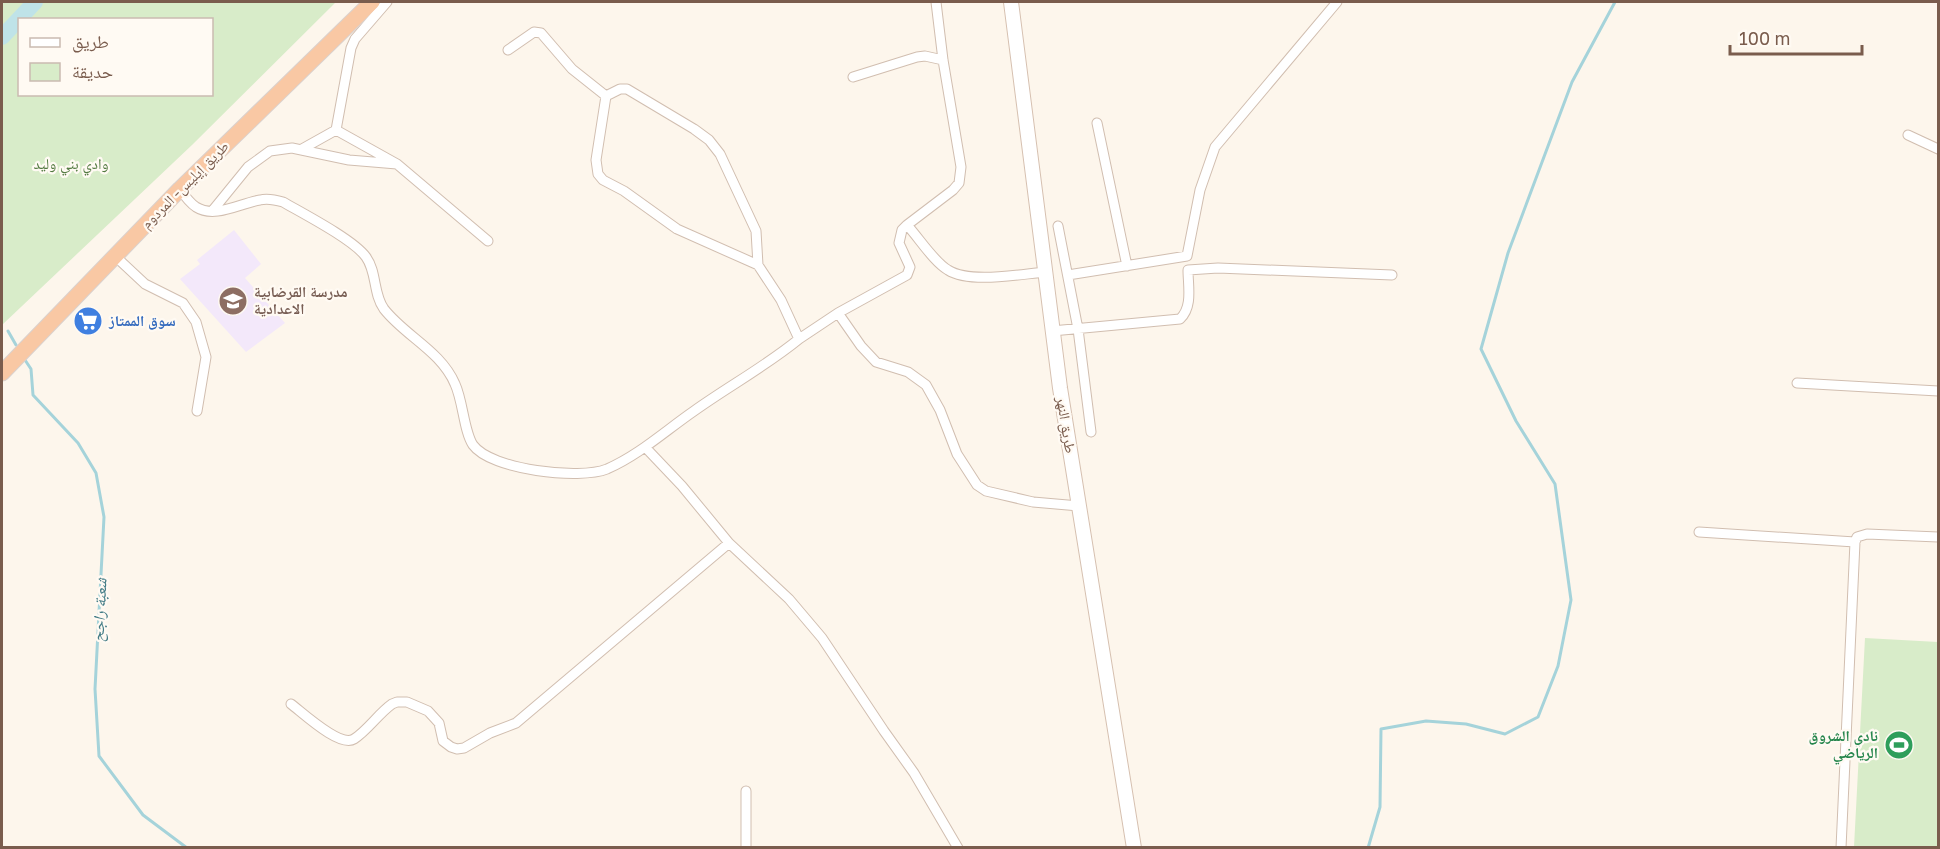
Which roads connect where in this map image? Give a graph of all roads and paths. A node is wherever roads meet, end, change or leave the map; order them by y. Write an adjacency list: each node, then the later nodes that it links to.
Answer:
1 (372, 2): 16 (highway, طريق إيليس- المردوم)
2 (387, 2): 11 (street)
3 (936, 2): 7 (street)
4 (1011, 2): 26 (main road, طريق النهر)
5 (1337, 2): 22 (street)
6 (508, 50): 9 (street)
7 (942, 60): 8 (street); 18 (street)
8 (853, 77)
9 (606, 96): 23 (street); 23 (street)
10 (1097, 123): 24 (street)
11 (336, 130): 13 (street); 15 (street)
12 (1908, 135): 14 (street)
13 (302, 149): 15 (street); 17 (street)
14 (1938, 149)
15 (397, 164): 20 (street)
16 (180, 189): 17 (street); 21 (highway, طريق إيليس- المردوم)
17 (213, 210): 38 (street)
18 (907, 225): 26 (street); 29 (street)
19 (1058, 226): 27 (street)
20 (488, 241)
21 (115, 256): 33 (highway, طريق إيليس- المردوم); 36 (street)
22 (1187, 256): 24 (street); 25 (street)
23 (758, 265): 32 (street)
24 (1127, 266): 27 (street)
25 (1188, 270): 28 (street); 30 (street)
26 (1046, 272): 31 (main road, طريق النهر)
27 (1068, 275): 30 (street)
28 (1392, 275)
29 (838, 313): 32 (street); 39 (street)
30 (1078, 329): 31 (street); 37 (street)
31 (1052, 331): 39 (main road, طريق النهر)
32 (799, 339): 38 (street)
33 (2, 373)
34 (1797, 383): 35 (street)
35 (1938, 391)
36 (197, 411)
37 (1091, 432)
38 (645, 447): 43 (street)
39 (1079, 506): 48 (main road, طريق النهر)
40 (1699, 532): 42 (street)
41 (1938, 537): 42 (street)
42 (1855, 542): 49 (street)
43 (729, 543): 44 (street); 47 (street)
44 (291, 704)
45 (746, 791): 46 (street)
46 (746, 848)
47 (958, 848)
48 (1134, 848)
49 (1841, 848)

